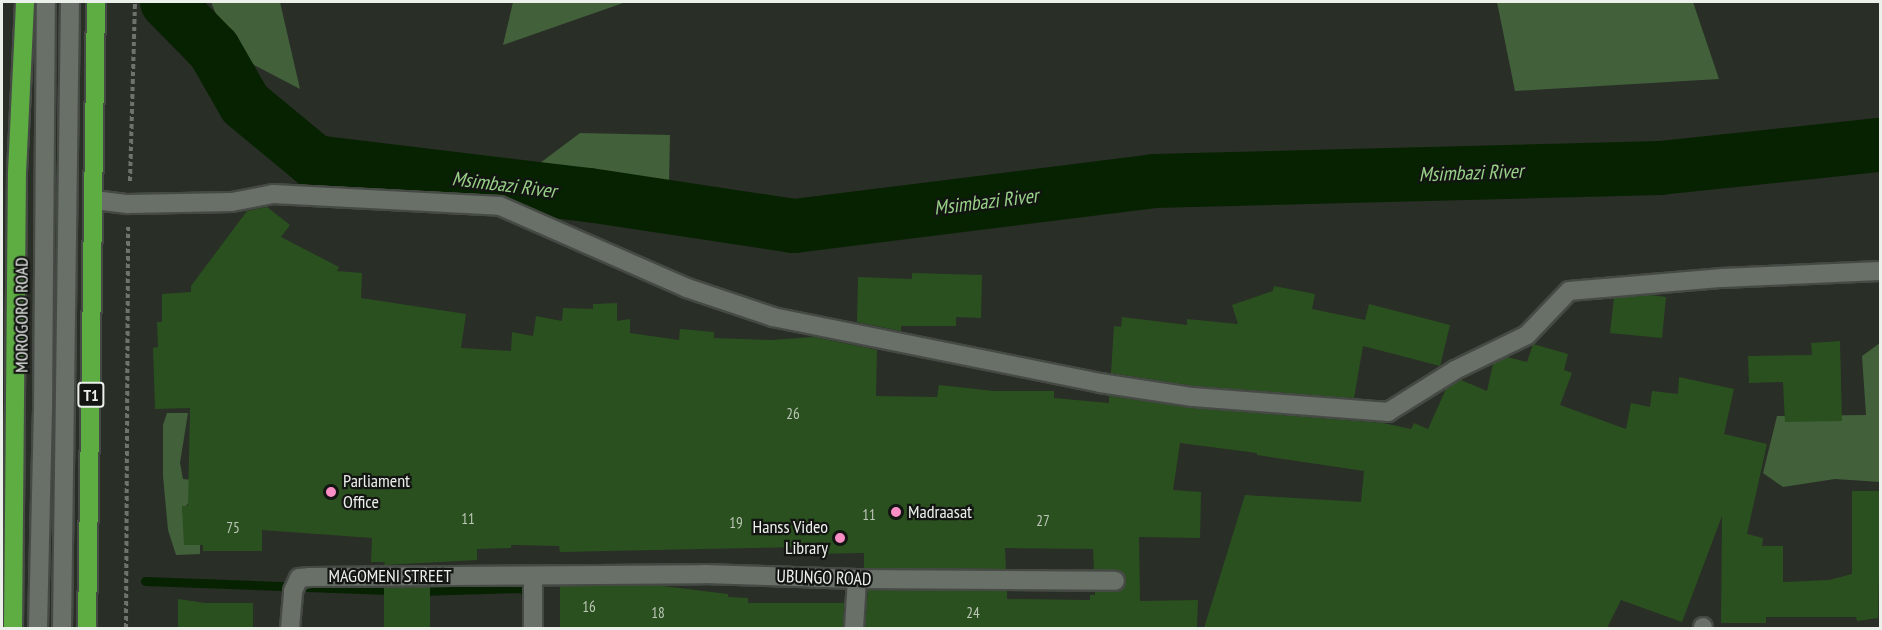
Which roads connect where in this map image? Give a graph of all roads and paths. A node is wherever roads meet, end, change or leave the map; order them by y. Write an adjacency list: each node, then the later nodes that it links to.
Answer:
1 (25, 2): 12 (highway, MOROGORO ROAD)
2 (46, 2): 13 (street, MOROGORO ROAD)
3 (70, 2): 14 (street)
4 (96, 2): 6 (highway, T1)
5 (135, 2): 7 (path)
6 (94, 200): 7 (street); 15 (highway, T1)
7 (128, 204): 8 (street); 16 (path)
8 (1881, 271)
9 (534, 576): 10 (street, UBUNGO ROAD); 17 (street, MAGOMENI STREET); 18 (street)
10 (857, 579): 11 (street, UBUNGO ROAD); 19 (street)
11 (1115, 581)
12 (13, 628)
13 (38, 628)
14 (62, 628)
15 (87, 628)
16 (126, 628)
17 (290, 628)
18 (533, 628)
19 (854, 628)

